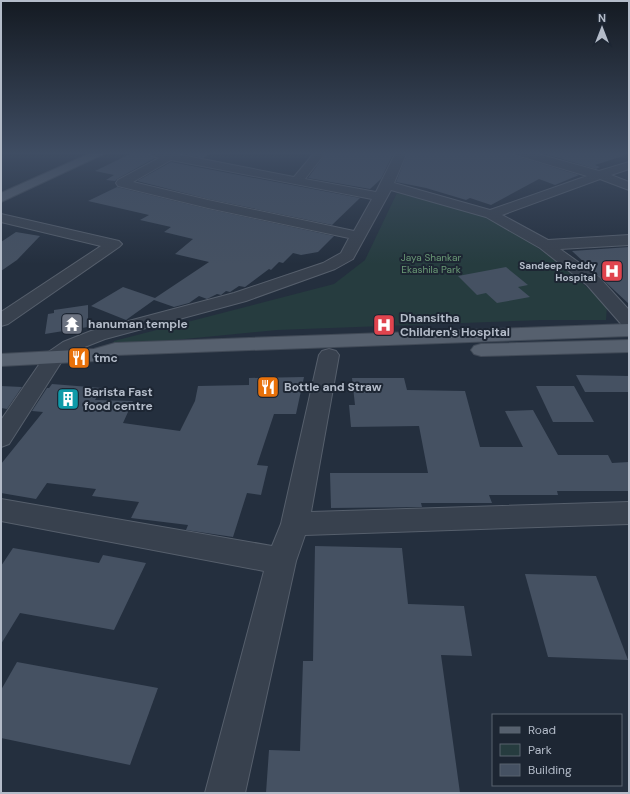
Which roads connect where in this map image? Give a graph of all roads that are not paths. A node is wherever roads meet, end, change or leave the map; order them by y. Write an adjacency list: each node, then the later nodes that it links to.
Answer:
1 (21, 189): 6 (main road)
2 (147, 189): 11 (street)
3 (367, 189): 5 (street)
4 (564, 189): 7 (street)
5 (384, 191): 7 (street); 11 (street)
6 (1, 198)
7 (491, 214): 13 (street)
8 (1, 218): 9 (street)
9 (21, 222): 10 (street); 14 (street)
10 (1, 231)
11 (359, 236): 20 (street)
12 (629, 240): 13 (street)
13 (545, 245): 15 (street)
14 (1, 320)
15 (629, 321)
16 (629, 330): 18 (main road)
17 (629, 346): 19 (main road)
18 (96, 355): 19 (main road); 20 (main road)
19 (329, 355): 25 (street)
20 (54, 357): 21 (main road); 22 (street)
21 (1, 360)
22 (1, 438)
23 (1, 510): 26 (street)
24 (629, 513): 25 (street)
25 (295, 524): 26 (street)
26 (281, 561): 27 (street)
27 (225, 793)

